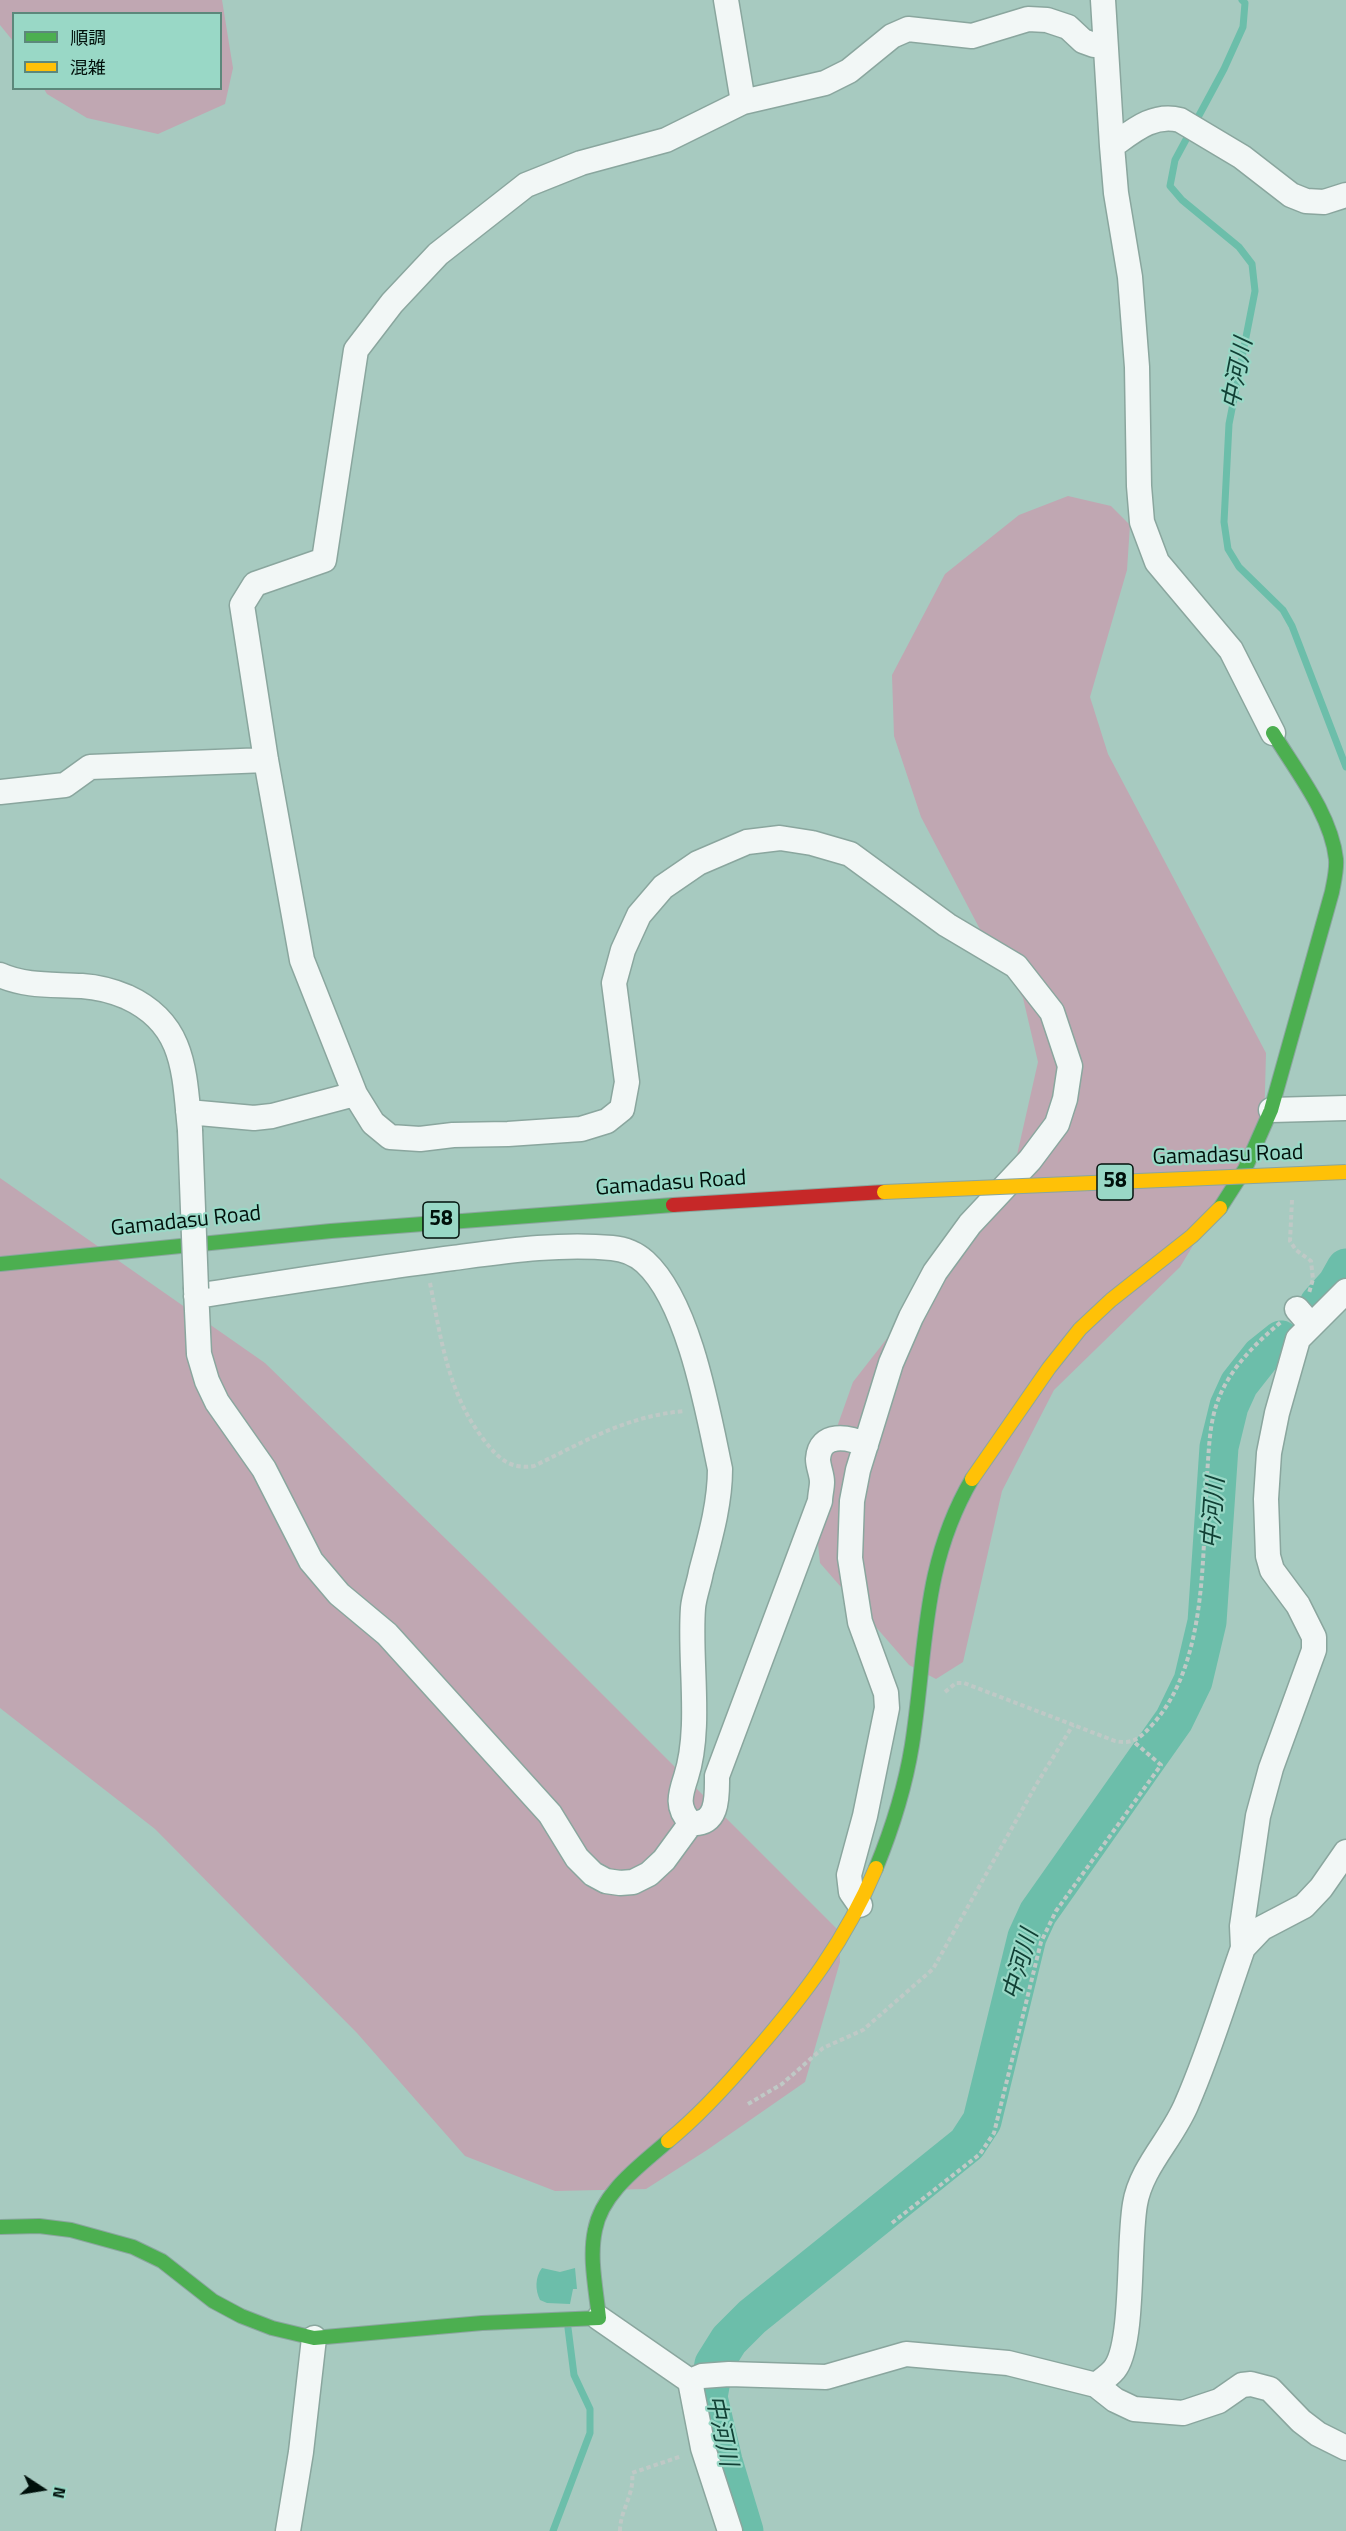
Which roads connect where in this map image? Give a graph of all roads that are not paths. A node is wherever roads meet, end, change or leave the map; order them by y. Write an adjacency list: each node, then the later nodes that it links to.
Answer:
1 (726, 0): 4 (street)
2 (1103, 0): 3 (street)
3 (1104, 45): 4 (street); 5 (street)
4 (743, 102): 8 (street)
5 (1112, 146): 6 (street); 7 (street)
6 (1346, 195)
7 (1273, 733): 13 (main road)
8 (266, 760): 9 (street); 11 (street)
9 (0, 792)
10 (0, 975): 14 (street)
11 (355, 1094): 14 (street); 19 (street)
12 (1346, 1108): 13 (street)
13 (1271, 1110): 22 (main road)
14 (189, 1121): 18 (street, bridge)
15 (1346, 1172): 16 (main road, Gamadasu Road / 58, bridge)
16 (0, 1264)
17 (1346, 1291): 23 (street)
18 (196, 1293): 20 (street); 20 (street)
19 (866, 1445): 20 (street); 22 (street)
20 (691, 1822)
21 (1346, 1852): 23 (street)
22 (860, 1905): 25 (main road)
23 (1243, 1948): 28 (street)
24 (0, 2227): 26 (main road)
25 (599, 2318): 26 (main road); 27 (street)
26 (314, 2338): 30 (street)
27 (696, 2379): 28 (street); 31 (street)
28 (1096, 2385): 29 (street)
29 (1346, 2448)
30 (288, 2531)
31 (730, 2531)

